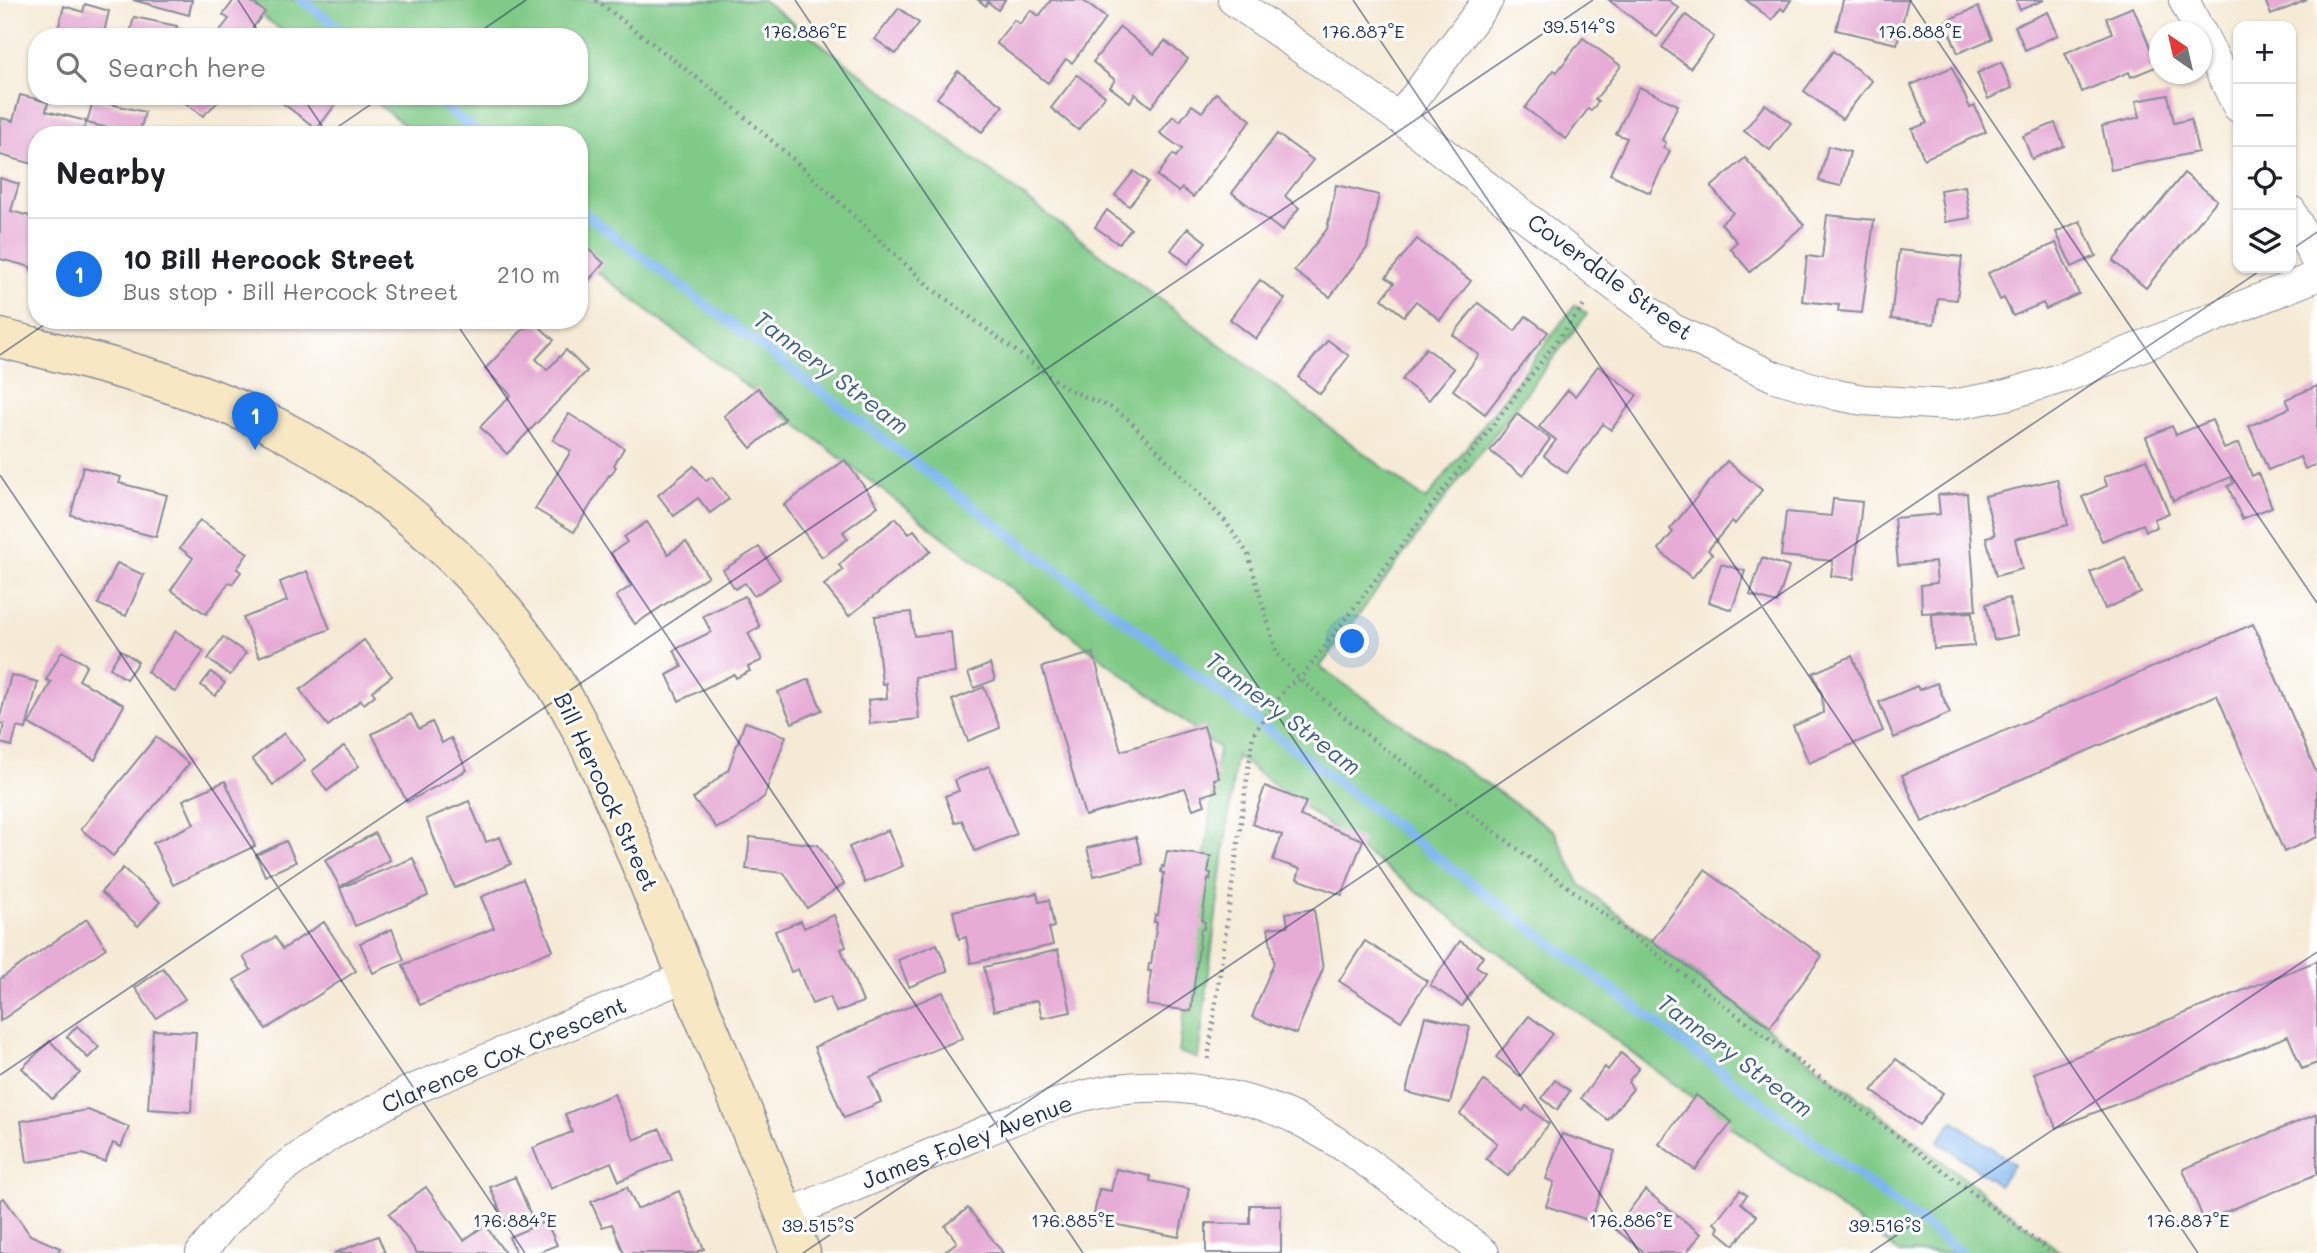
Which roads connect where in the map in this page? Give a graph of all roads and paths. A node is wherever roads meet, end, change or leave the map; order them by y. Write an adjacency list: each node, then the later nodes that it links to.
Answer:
1 (596, 0): 14 (path)
2 (1233, 0): 8 (street, Coverdale Street)
3 (1488, 0): 8 (street)
4 (2184, 0): 5 (street)
5 (2195, 21)
6 (2212, 55): 7 (street)
7 (2233, 97)
8 (1399, 118): 12 (street, Coverdale Street)
9 (2296, 221): 10 (street)
10 (2317, 263)
11 (2317, 276): 12 (street, Coverdale Street)
12 (1604, 278): 14 (path)
13 (0, 338): 15 (street, Bill Hercock Street)
14 (1300, 679): 16 (path); 21 (path)
15 (687, 976): 17 (street, Bill Hercock Street); 18 (street, Clarence Cox Crescent)
16 (1203, 1091): 17 (street, James Foley Avenue); 20 (street, James Foley Avenue)
17 (786, 1215): 19 (street, Bill Hercock Street)
18 (201, 1253)
19 (801, 1253)
20 (1484, 1253)
21 (2052, 1253)

